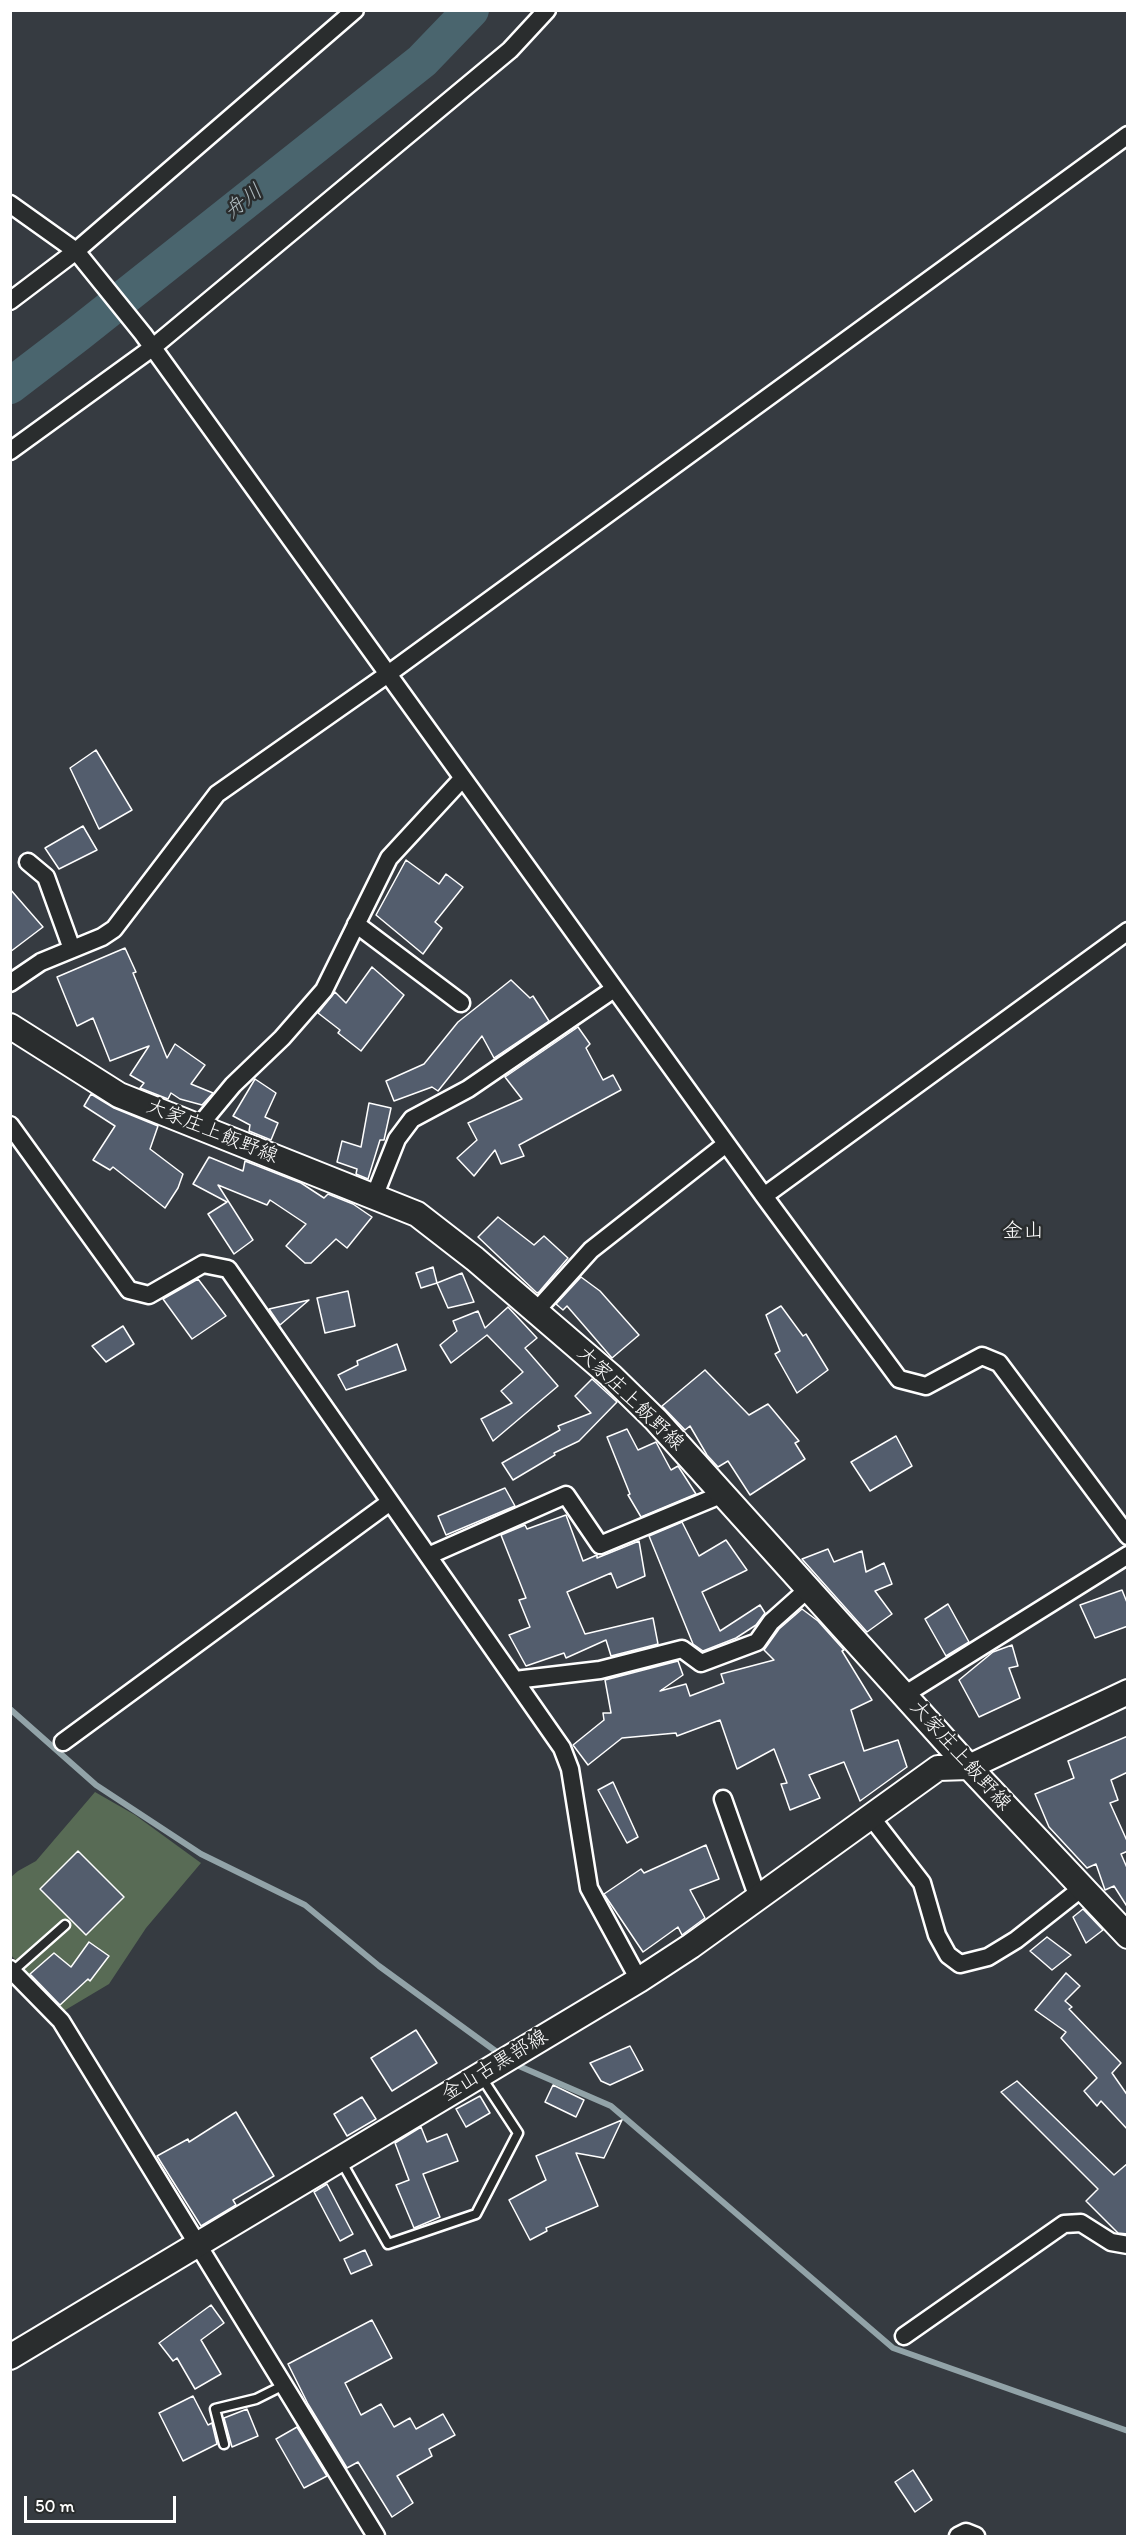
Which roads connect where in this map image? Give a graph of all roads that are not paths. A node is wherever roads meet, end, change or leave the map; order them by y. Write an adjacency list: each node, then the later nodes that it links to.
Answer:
1 (355, 10): 5 (street)
2 (547, 10): 7 (street)
3 (1128, 135): 9 (street)
4 (10, 204): 5 (street)
5 (76, 251): 6 (street); 7 (street)
6 (10, 301)
7 (148, 341): 8 (street); 9 (street)
8 (10, 451)
9 (388, 674): 10 (street); 14 (street)
10 (462, 779): 12 (street); 16 (street)
11 (28, 862): 14 (street)
12 (356, 924): 17 (street); 20 (street)
13 (1128, 931): 22 (street)
14 (72, 949): 15 (street)
15 (10, 983)
16 (614, 989): 21 (street); 23 (street)
17 (461, 1004)
18 (10, 1026): 20 (main road, 大家庄上飯野線)
19 (10, 1125): 26 (street)
20 (199, 1126): 23 (main road, 大家庄上飯野線)
21 (726, 1144): 22 (street); 24 (street)
22 (764, 1196): 27 (street)
23 (374, 1197): 24 (main road, 大家庄上飯野線)
24 (536, 1311): 25 (main road, 大家庄上飯野線)
25 (723, 1494): 29 (street); 30 (main road, 大家庄上飯野線)
26 (390, 1502): 29 (street); 34 (street)
27 (1128, 1536)
28 (1128, 1555): 33 (street)
29 (428, 1556): 31 (street)
30 (808, 1590): 31 (street); 33 (main road, 大家庄上飯野線)
31 (515, 1680): 43 (street)
32 (1128, 1692): 35 (main road)
33 (904, 1695): 35 (main road, 大家庄上飯野線)
34 (63, 1742)
35 (969, 1767): 37 (main road, 金山古黒部線); 38 (main road, 大家庄上飯野線)
36 (723, 1799): 39 (street)
37 (871, 1817): 38 (street); 39 (main road, 金山古黒部線)
38 (1082, 1888): 41 (main road, 大家庄上飯野線)
39 (758, 1898): 43 (main road, 金山古黒部線)
40 (65, 1925): 42 (lane)
41 (1128, 1936)
42 (12, 1970): 46 (street)
43 (639, 1980): 44 (main road, 金山古黒部線)
44 (480, 2075): 45 (main road, 金山古黒部線); 45 (lane)
45 (340, 2159): 46 (main road, 金山古黒部線)
46 (199, 2244): 49 (main road, 金山古黒部線); 50 (street)
47 (1128, 2245): 48 (street)
48 (904, 2336)
49 (10, 2357)
50 (284, 2385): 51 (lane); 52 (street)
51 (224, 2444)
52 (376, 2536)
53 (958, 2536): 54 (street)
54 (976, 2536)

